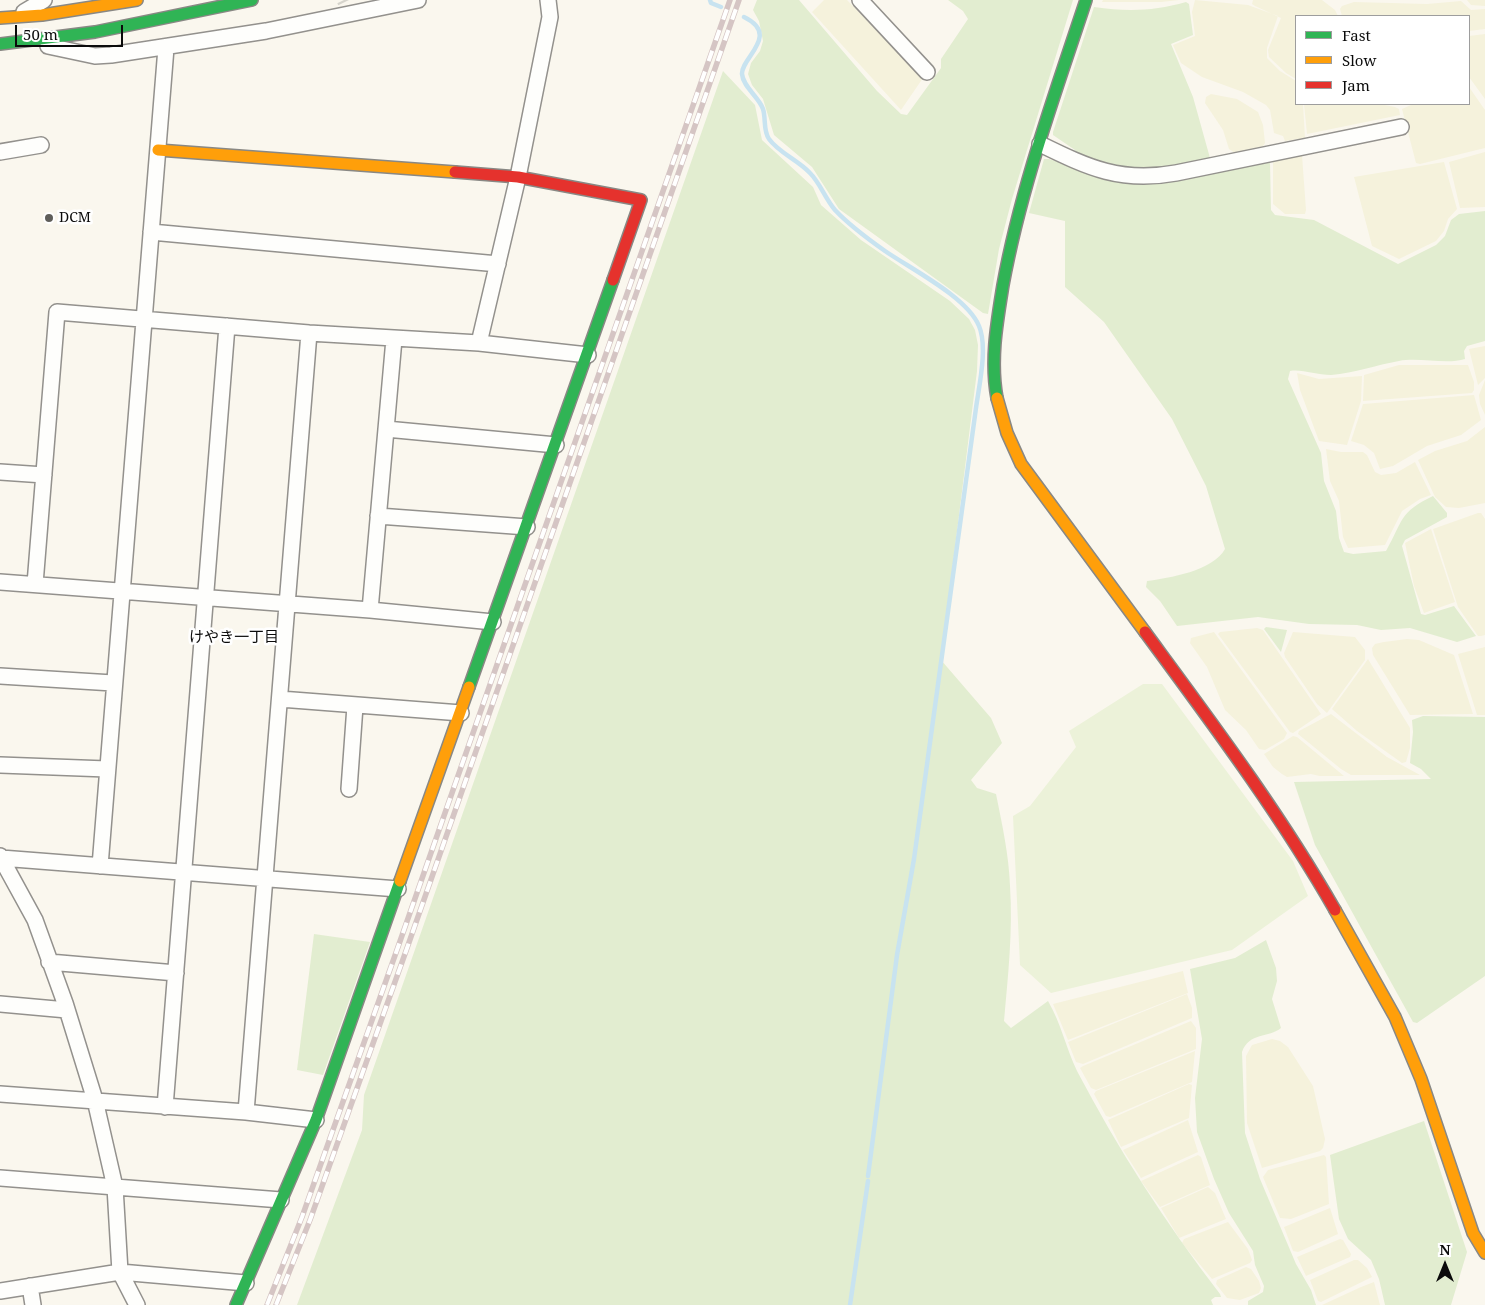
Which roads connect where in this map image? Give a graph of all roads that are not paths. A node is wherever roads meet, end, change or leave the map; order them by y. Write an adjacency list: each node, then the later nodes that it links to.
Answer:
1 (44, 0): 8 (street)
2 (137, 0): 8 (main road)
3 (252, 0): 10 (main road)
4 (418, 0): 12 (street)
5 (548, 0): 19 (street)
6 (1086, 0): 15 (main road)
7 (866, 2): 13 (street)
8 (17, 17): 9 (main road)
9 (0, 18)
10 (30, 42): 11 (main road); 12 (street)
11 (0, 44)
12 (166, 48): 17 (street)
13 (927, 72)
14 (1401, 127): 15 (street)
15 (1040, 144): 66 (main road)
16 (41, 145): 18 (street)
17 (158, 150): 19 (main road); 20 (street)
18 (0, 152)
19 (518, 178): 21 (street); 27 (main road)
20 (151, 232): 21 (street); 22 (street)
21 (498, 264): 26 (street)
22 (142, 320): 23 (street); 31 (street); 36 (street)
23 (227, 326): 24 (street); 37 (street)
24 (309, 333): 25 (street); 38 (street)
25 (394, 339): 26 (street); 28 (street)
26 (479, 343): 27 (street)
27 (588, 355): 29 (main road)
28 (386, 429): 29 (street); 32 (street)
29 (556, 444): 33 (main road)
30 (0, 472): 31 (street)
31 (44, 475): 35 (street)
32 (378, 516): 33 (street); 39 (street)
33 (527, 526): 40 (main road)
34 (0, 582): 35 (street)
35 (35, 584): 36 (street)
36 (122, 591): 37 (street); 42 (street)
37 (204, 598): 38 (street); 51 (street)
38 (287, 604): 39 (street); 43 (street)
39 (370, 610): 40 (street)
40 (493, 622): 45 (main road)
41 (0, 676): 42 (street)
42 (113, 683): 47 (street)
43 (280, 699): 44 (street); 52 (street)
44 (355, 706): 45 (street); 48 (street)
45 (461, 713): 53 (main road)
46 (0, 765): 47 (street)
47 (107, 770): 50 (street)
48 (349, 789)
49 (0, 857): 50 (street); 54 (street)
50 (100, 866): 51 (street)
51 (184, 872): 52 (street); 55 (street)
52 (265, 879): 53 (street); 61 (street)
53 (398, 889): 62 (main road)
54 (49, 962): 55 (street); 57 (street)
55 (176, 973): 60 (street)
56 (0, 1004): 57 (street)
57 (67, 1010): 59 (street)
58 (0, 1094): 59 (street)
59 (94, 1100): 60 (street); 64 (street)
60 (165, 1107): 61 (street)
61 (246, 1112): 62 (street)
62 (316, 1120): 65 (main road)
63 (0, 1178): 64 (street)
64 (115, 1187): 65 (street); 67 (street)
65 (281, 1200): 68 (main road)
66 (1485, 1253)
67 (120, 1272): 68 (street); 69 (street); 72 (street)
68 (246, 1283): 73 (main road)
69 (30, 1286): 70 (street); 71 (street)
70 (0, 1291)
71 (33, 1305)
72 (138, 1305)
73 (236, 1305)

